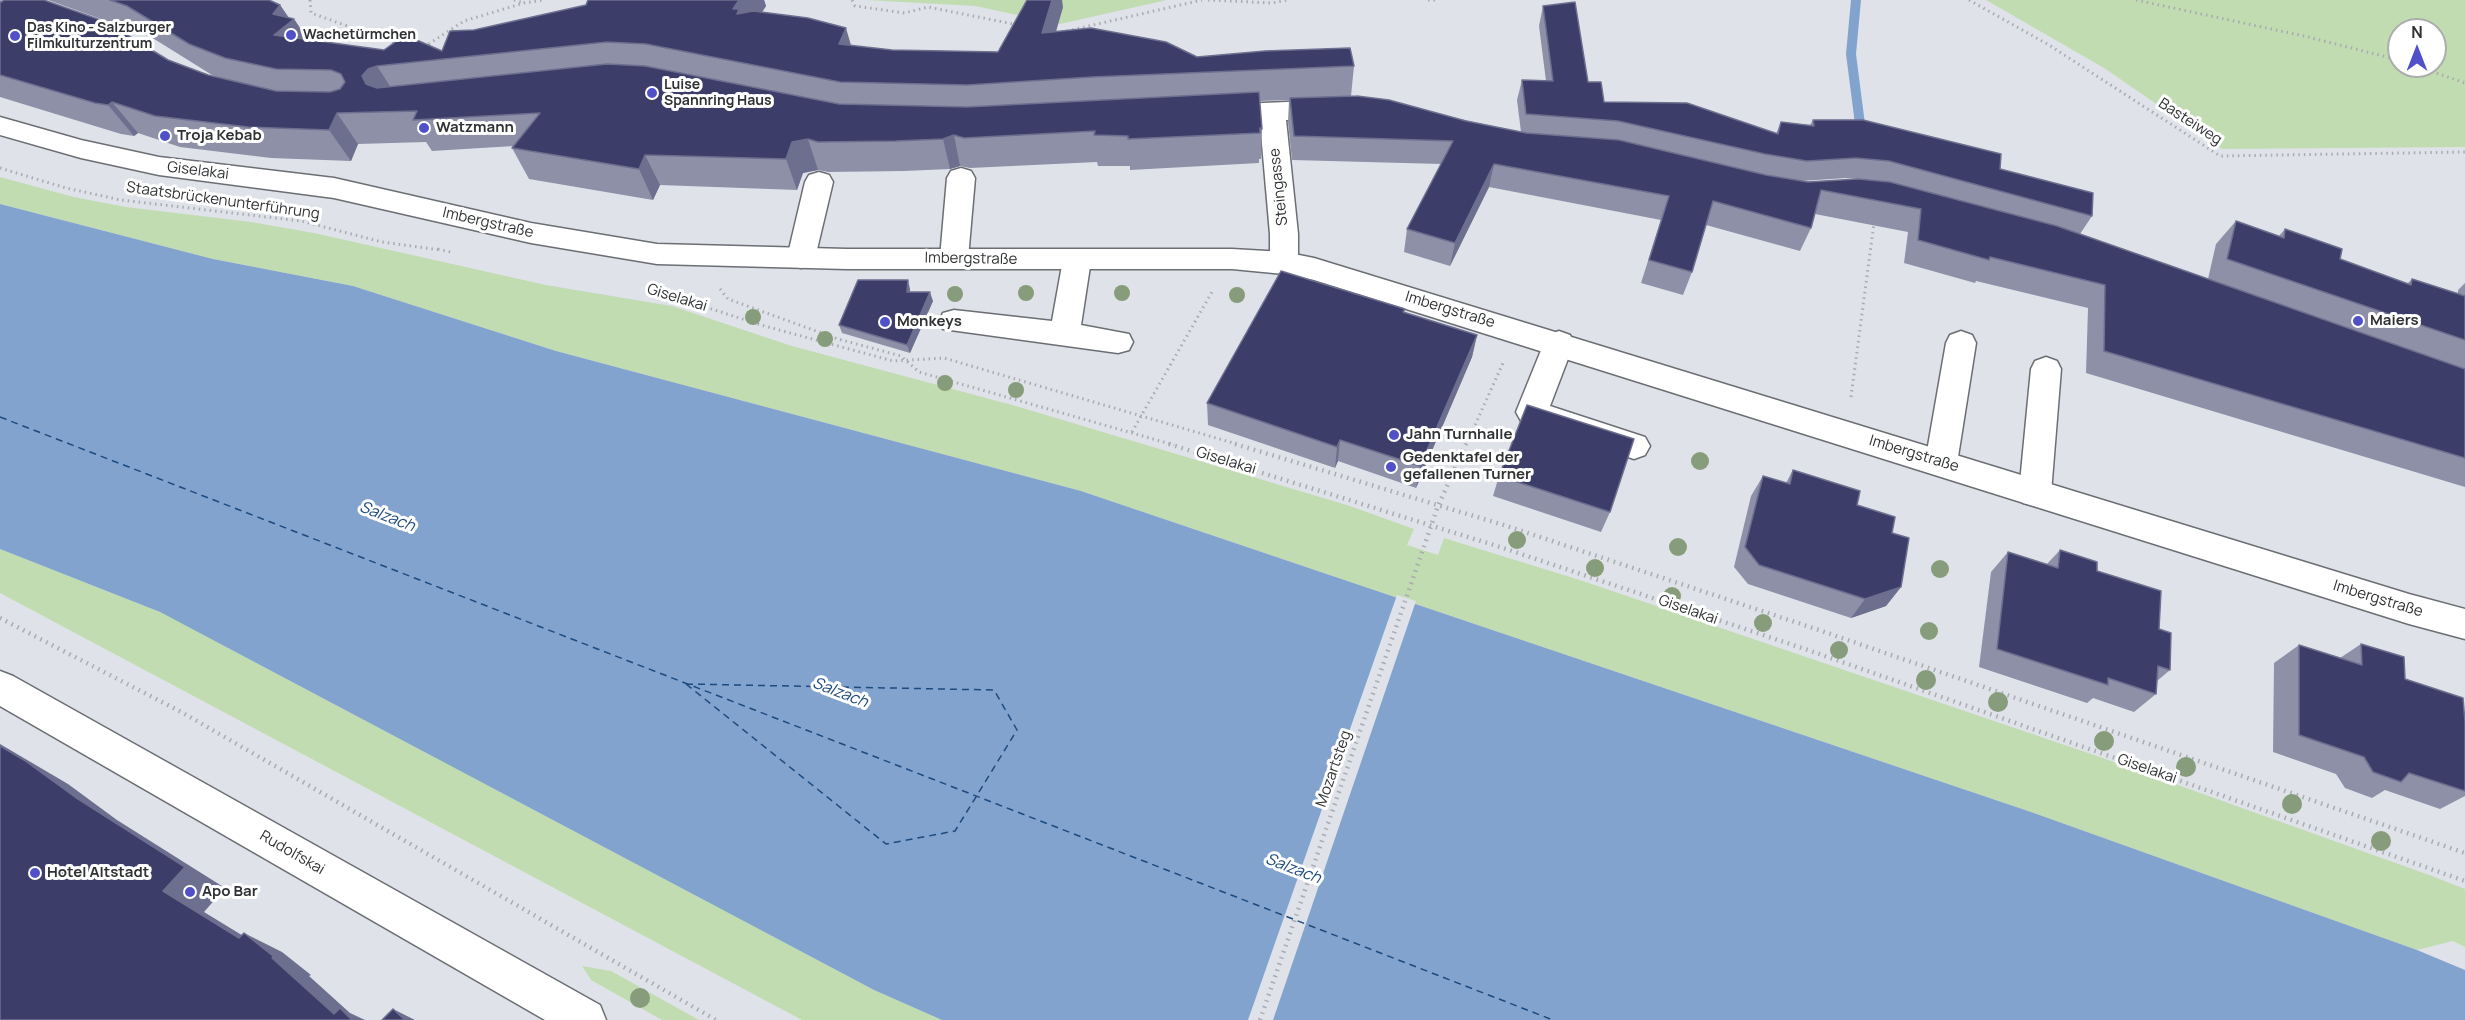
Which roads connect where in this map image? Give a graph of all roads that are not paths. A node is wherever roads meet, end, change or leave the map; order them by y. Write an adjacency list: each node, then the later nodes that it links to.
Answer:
1 (1366, 110): 2 (main road)
2 (1272, 111): 3 (main road); 11 (main road, Steingasse)
3 (1195, 115)
4 (0, 126): 7 (main road, Giselakai)
5 (961, 178): 9 (main road)
6 (819, 182): 8 (main road)
7 (399, 203): 8 (main road, Imbergstraße)
8 (801, 258): 9 (main road, Imbergstraße)
9 (954, 258): 10 (main road, Imbergstraße)
10 (1077, 260): 11 (main road, Imbergstraße); 13 (main road)
11 (1284, 262): 16 (main road, Imbergstraße)
12 (954, 321): 13 (main road)
13 (1064, 334): 14 (main road)
14 (1118, 342)
15 (1961, 343): 19 (main road)
16 (1559, 344): 18 (main road); 19 (main road, Imbergstraße)
17 (2046, 369): 20 (main road)
18 (1634, 446)
19 (1941, 463): 20 (main road, Imbergstraße)
20 (2035, 492): 21 (main road, Imbergstraße)
21 (2465, 624)
22 (0, 687): 23 (main road, Rudolfskai)
23 (585, 1020)

